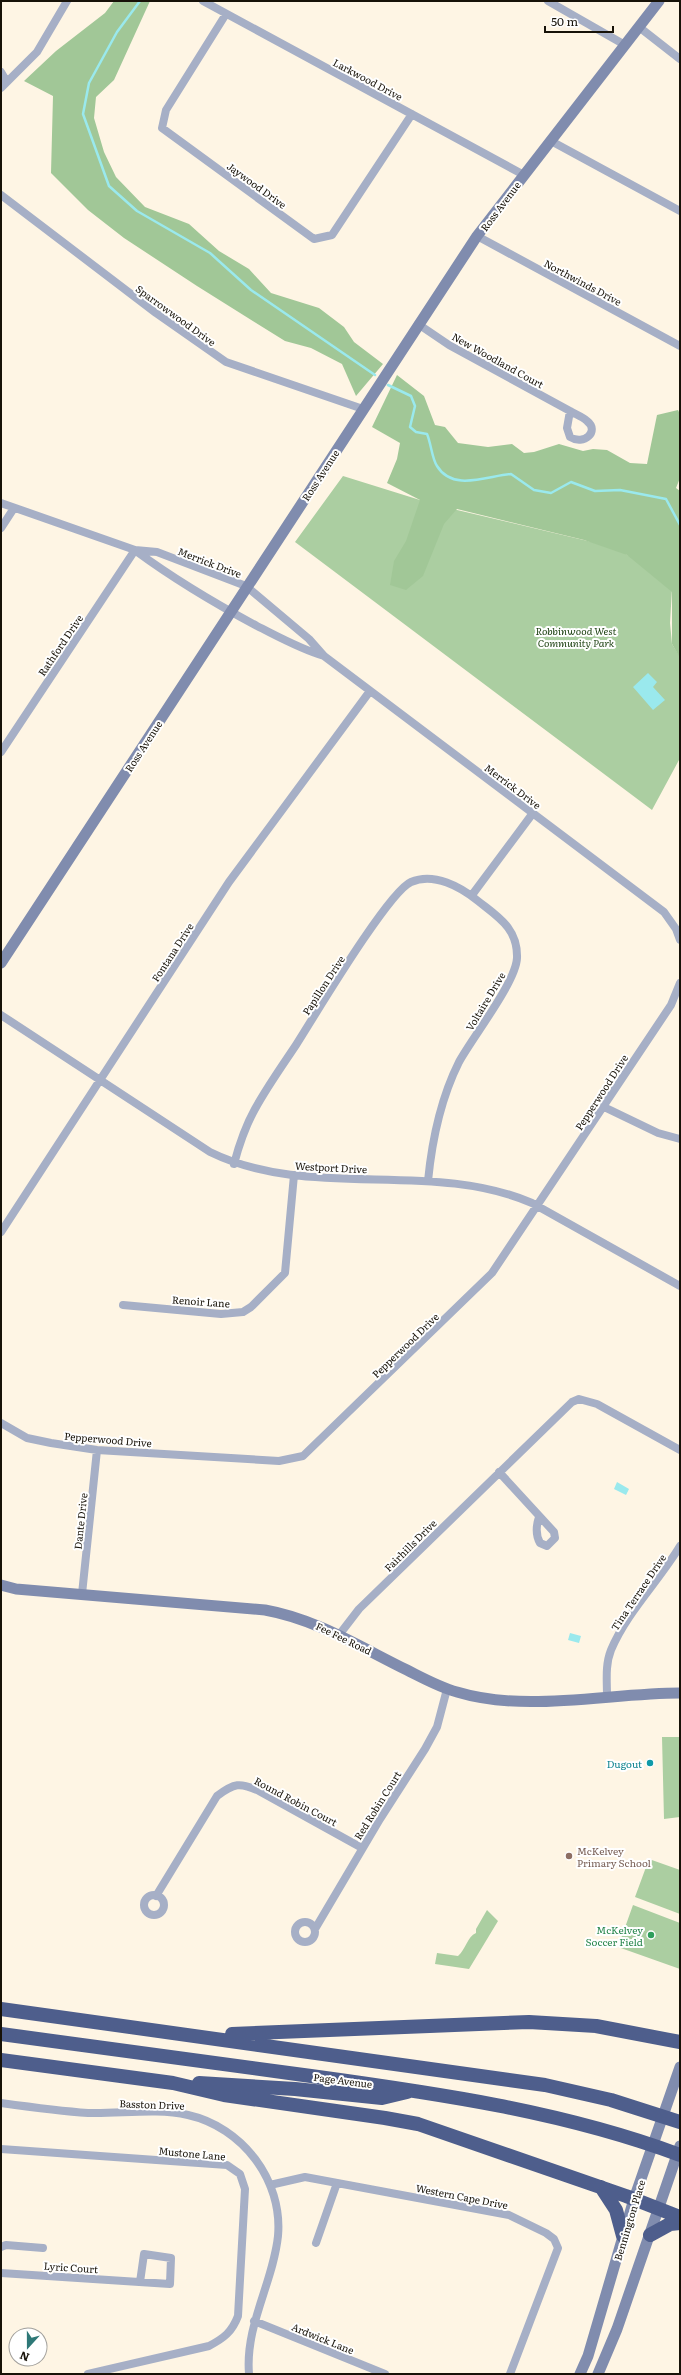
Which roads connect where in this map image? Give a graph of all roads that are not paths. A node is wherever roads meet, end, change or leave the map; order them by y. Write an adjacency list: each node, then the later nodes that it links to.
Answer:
1 (67, 1): 10 (street)
2 (203, 1): 5 (street, Larkwood Drive)
3 (548, 1): 7 (street)
4 (660, 1): 6 (street, Ross Avenue)
5 (226, 14): 12 (street, Larkwood Drive); 12 (street, Jaywood Drive)
6 (640, 27): 7 (street, Ross Avenue); 8 (street)
7 (625, 45): 13 (street, Ross Avenue)
8 (680, 59)
9 (1, 72): 10 (street)
10 (7, 82): 11 (street)
11 (1, 88)
12 (412, 114): 14 (street, Larkwood Drive)
13 (551, 141): 14 (street, Ross Avenue); 16 (street)
14 (524, 175): 17 (street, Ross Avenue)
15 (1, 195): 20 (street, Sparrowwood Drive)
16 (680, 211)
17 (477, 236): 18 (street, Ross Avenue); 19 (street, Northwinds Drive)
18 (418, 324): 20 (street, Ross Avenue); 21 (street, New Woodland Court)
19 (680, 346)
20 (363, 409): 26 (street, Ross Avenue)
21 (570, 411)
22 (1, 503): 23 (street, Merrick Drive)
23 (14, 508): 24 (street); 25 (street, Merrick Drive)
24 (1, 528)
25 (135, 550): 26 (street, Merrick Drive); 27 (street, Merrick Drive); 30 (street, Rathford Drive)
26 (246, 586): 27 (street, Ross Avenue); 28 (street, Merrick Drive)
27 (231, 612): 28 (street, Merrick Drive); 35 (street, Ross Avenue)
28 (324, 656): 29 (street, Merrick Drive)
29 (370, 691): 31 (street, Merrick Drive); 38 (street, Fontana Drive)
30 (1, 752)
31 (533, 813): 32 (street); 33 (street, Merrick Drive)
32 (472, 895): 41 (street, Papillon Drive); 43 (street, Voltaire Drive)
33 (678, 930): 34 (street, Merrick Drive)
34 (680, 940)
35 (1, 963)
36 (680, 983): 39 (street, Pepperwood Drive)
37 (1, 1015): 38 (street, Westport Drive)
38 (100, 1081): 41 (street, Westport Drive); 45 (street, Fontana Drive)
39 (604, 1107): 40 (street); 44 (street, Pepperwood Drive)
40 (680, 1139)
41 (234, 1164): 42 (street, Westport Drive)
42 (294, 1175): 43 (street, Westport Drive); 47 (street, Renoir Lane)
43 (428, 1182): 44 (street, Westport Drive)
44 (537, 1207): 46 (street, Westport Drive); 49 (street, Pepperwood Drive)
45 (1, 1232)
46 (680, 1286)
47 (123, 1305)
48 (1, 1423): 49 (street, Pepperwood Drive)
49 (97, 1450): 55 (street, Dante Drive)
50 (680, 1450): 51 (street, Fairhills Drive)
51 (499, 1472): 52 (street); 56 (street, Fairhills Drive)
52 (539, 1517)
53 (680, 1546): 59 (street, Tina Terrace Drive)
54 (1, 1585): 55 (street, Fee Fee Road)
55 (82, 1594): 56 (street, Fee Fee Road)
56 (339, 1635): 57 (street, Fee Fee Road)
57 (447, 1689): 59 (street, Fee Fee Road); 60 (street, Red Robin Court)
58 (680, 1693): 59 (street, Fee Fee Road)
59 (608, 1696)
60 (362, 1848): 61 (street, Round Robin Court); 62 (street, Red Robin Court)
61 (156, 1896)
62 (315, 1929)
63 (1, 2009): 66 (highway)
64 (680, 2030): 67 (highway)
65 (1, 2034): 72 (highway, Page Avenue)
66 (199, 2036): 67 (highway); 74 (highway)
67 (663, 2038): 68 (highway)
68 (680, 2042)
69 (1, 2060): 71 (highway)
70 (680, 2067): 81 (street, Bennington Place)
71 (173, 2083): 72 (highway); 80 (highway)
72 (415, 2090): 77 (highway, Page Avenue)
73 (1, 2103): 79 (street, Basston Drive)
74 (680, 2122)
75 (680, 2146): 82 (street)
76 (1, 2149): 93 (street, Mustone Lane)
77 (680, 2155)
78 (336, 2183): 79 (street, Western Cape Drive); 87 (street); 96 (street, Western Cape Drive)
79 (270, 2185): 92 (street, Basston Drive)
80 (601, 2187): 81 (highway); 85 (highway)
81 (634, 2199): 82 (highway); 85 (street, Bennington Place)
82 (659, 2208): 83 (highway); 86 (street)
83 (680, 2217)
84 (680, 2223): 86 (highway)
85 (623, 2236): 97 (street, Bennington Place)
86 (650, 2236): 98 (street)
87 (316, 2243)
88 (1, 2247): 89 (street)
89 (43, 2248)
90 (1, 2272): 91 (street, Lyric Court)
91 (140, 2282): 91 (street, Lyric Court)
92 (254, 2321): 94 (street, Basston Drive); 95 (street, Ardwick Lane)
93 (88, 2374)
94 (249, 2374)
95 (384, 2374)
96 (510, 2374)
97 (580, 2374)
98 (598, 2374)

